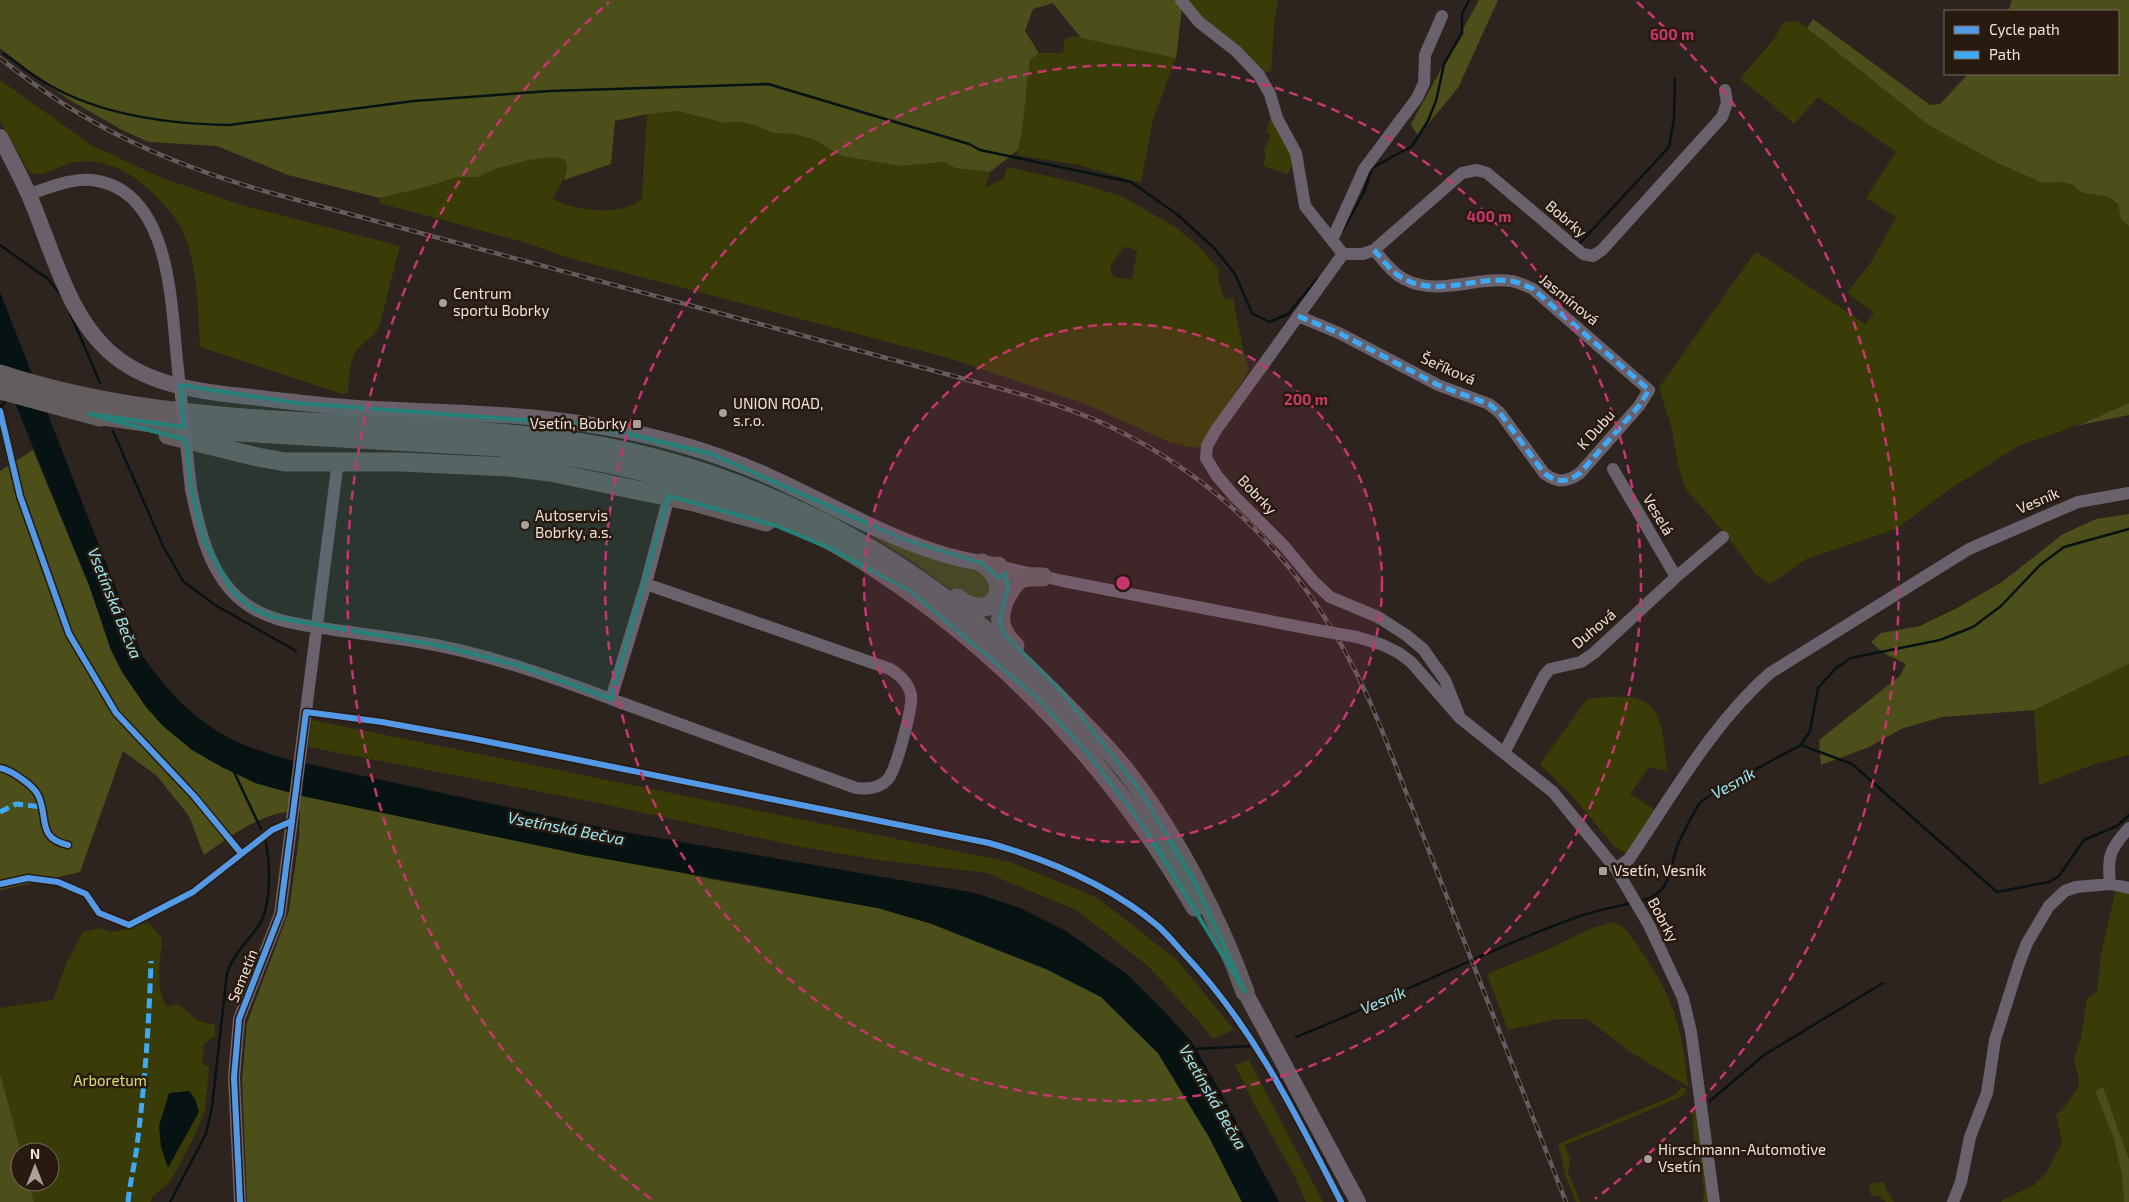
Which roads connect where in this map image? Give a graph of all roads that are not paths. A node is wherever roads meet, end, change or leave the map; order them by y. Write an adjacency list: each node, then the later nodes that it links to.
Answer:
1 (1182, 0): 6 (street)
2 (1442, 16): 6 (street)
3 (1725, 90): 7 (street, Bobrky)
4 (0, 137): 5 (main road)
5 (29, 194): 21 (main road); 26 (street, bridge)
6 (1332, 240): 8 (street)
7 (1374, 250): 8 (street); 12 (street, Jasmínová)
8 (1343, 254): 9 (street, Bobrky)
9 (1298, 316): 16 (street, Šeříková); 28 (street, Bobrky)
10 (0, 374): 13 (highway)
11 (0, 390): 13 (highway)
12 (1649, 390): 16 (street, K Dubu)
13 (90, 406): 14 (highway); 20 (highway); 25 (highway)
14 (338, 461): 18 (highway); 26 (street, Semetín)
15 (1613, 470): 23 (street, Veselá)
16 (1560, 482)
17 (2129, 493): 32 (street, Vesník)
18 (669, 496): 24 (street); 25 (highway)
19 (1723, 537): 23 (street, Duhová)
20 (885, 557): 21 (highway); 29 (highway)
21 (1001, 576): 22 (street, Bobrky); 22 (highway); 29 (highway)
22 (1043, 577): 28 (street, Bobrky, bridge)
23 (1676, 577): 30 (street, Duhová)
24 (646, 584): 27 (street); 27 (street)
25 (910, 591): 35 (highway)
26 (318, 627): 27 (street); 36 (street, Semetín)
27 (611, 699)
28 (1460, 718): 30 (street, Bobrky)
29 (1102, 743): 35 (highway)
30 (1504, 753): 32 (street, Bobrky)
31 (2129, 828): 33 (street)
32 (1616, 870): 38 (street, Bobrky)
33 (2110, 884): 34 (street); 39 (street)
34 (2129, 888)
35 (1245, 992): 37 (main road)
36 (240, 1202)
37 (1358, 1202)
38 (1714, 1202)
39 (1954, 1202)

